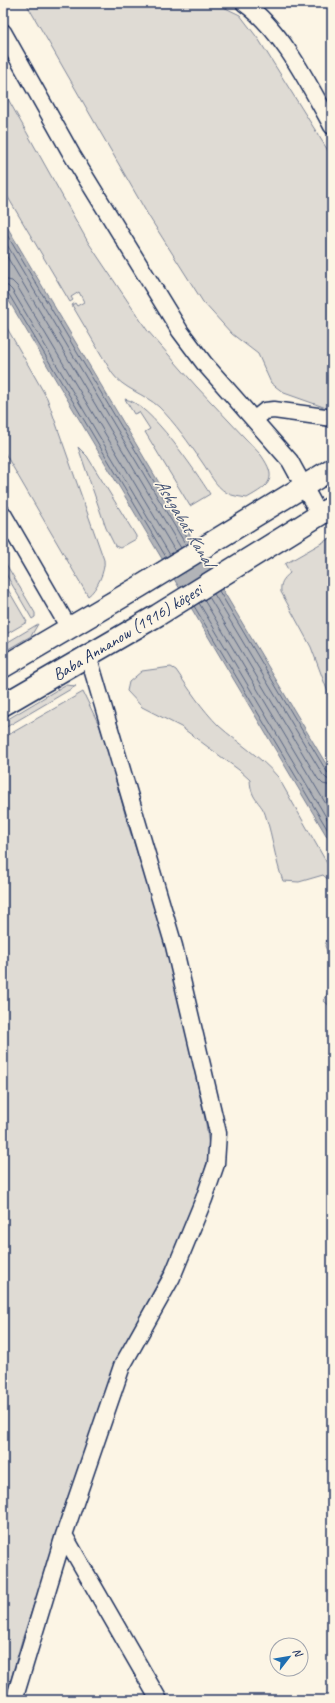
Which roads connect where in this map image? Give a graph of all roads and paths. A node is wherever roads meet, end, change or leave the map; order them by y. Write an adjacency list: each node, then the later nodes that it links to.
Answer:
1 (244, 3): 3 (street)
2 (3, 32): 5 (street)
3 (332, 126)
4 (332, 418): 5 (street)
5 (255, 420): 7 (street)
6 (332, 468): 7 (main road, Baba Annanow (1916) köçesi)
7 (302, 486): 8 (street); 10 (main road, Baba Annanow (1916) köçesi)
8 (326, 510): 11 (main road, Baba Annanow (1916) köçesi)
9 (3, 514): 10 (street)
10 (69, 628): 12 (main road, Baba Annanow (1916) köçesi)
11 (88, 656): 13 (main road, Baba Annanow (1916) köçesi); 14 (street)
12 (3, 667)
13 (3, 705)
14 (64, 1535): 15 (street); 16 (street)
15 (14, 1700)
16 (159, 1700)

